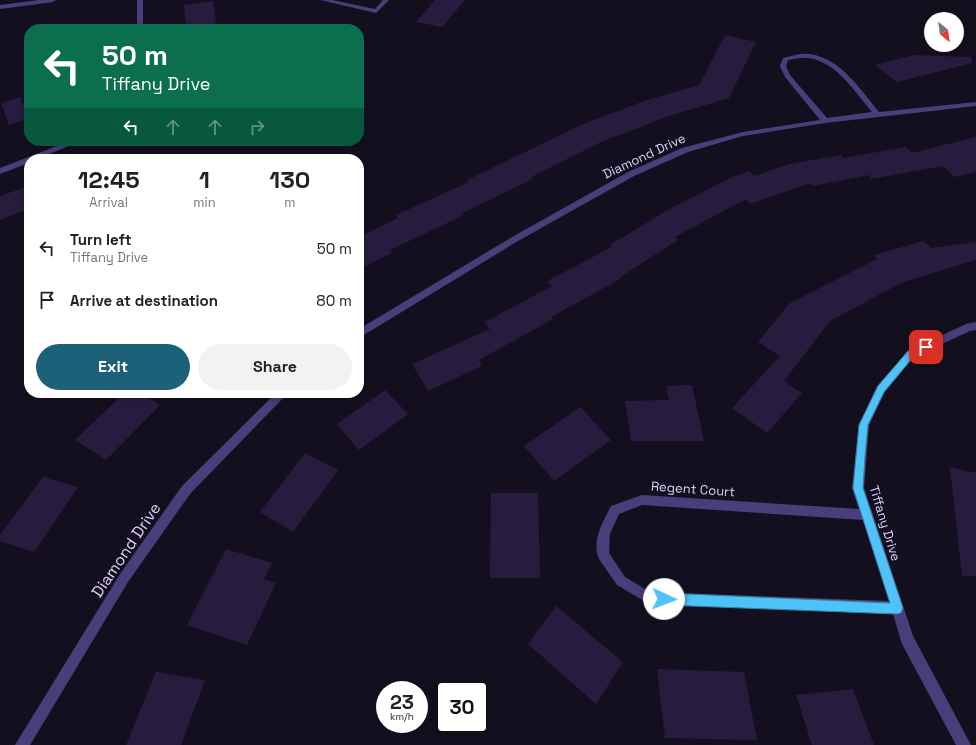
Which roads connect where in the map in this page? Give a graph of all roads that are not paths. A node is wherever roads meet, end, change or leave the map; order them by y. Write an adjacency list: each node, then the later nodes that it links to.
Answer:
1 (53, 0): 5 (street)
2 (140, 0): 6 (street)
3 (323, 0): 4 (street)
4 (386, 0)
5 (0, 7)
6 (140, 24)
7 (976, 104): 8 (street, Diamond Drive)
8 (877, 114): 9 (street, Diamond Drive); 9 (street)
9 (825, 121): 15 (street, Diamond Drive)
10 (64, 146): 11 (street)
11 (43, 154)
12 (24, 161): 13 (street)
13 (0, 171)
14 (976, 326): 17 (street, Tiffany Drive)
15 (364, 331)
16 (278, 398): 19 (street, Diamond Drive)
17 (867, 515): 18 (street, Tiffany Drive); 18 (street, Regent Court)
18 (897, 608): 20 (street, Tiffany Drive)
19 (22, 745)
20 (964, 745)

